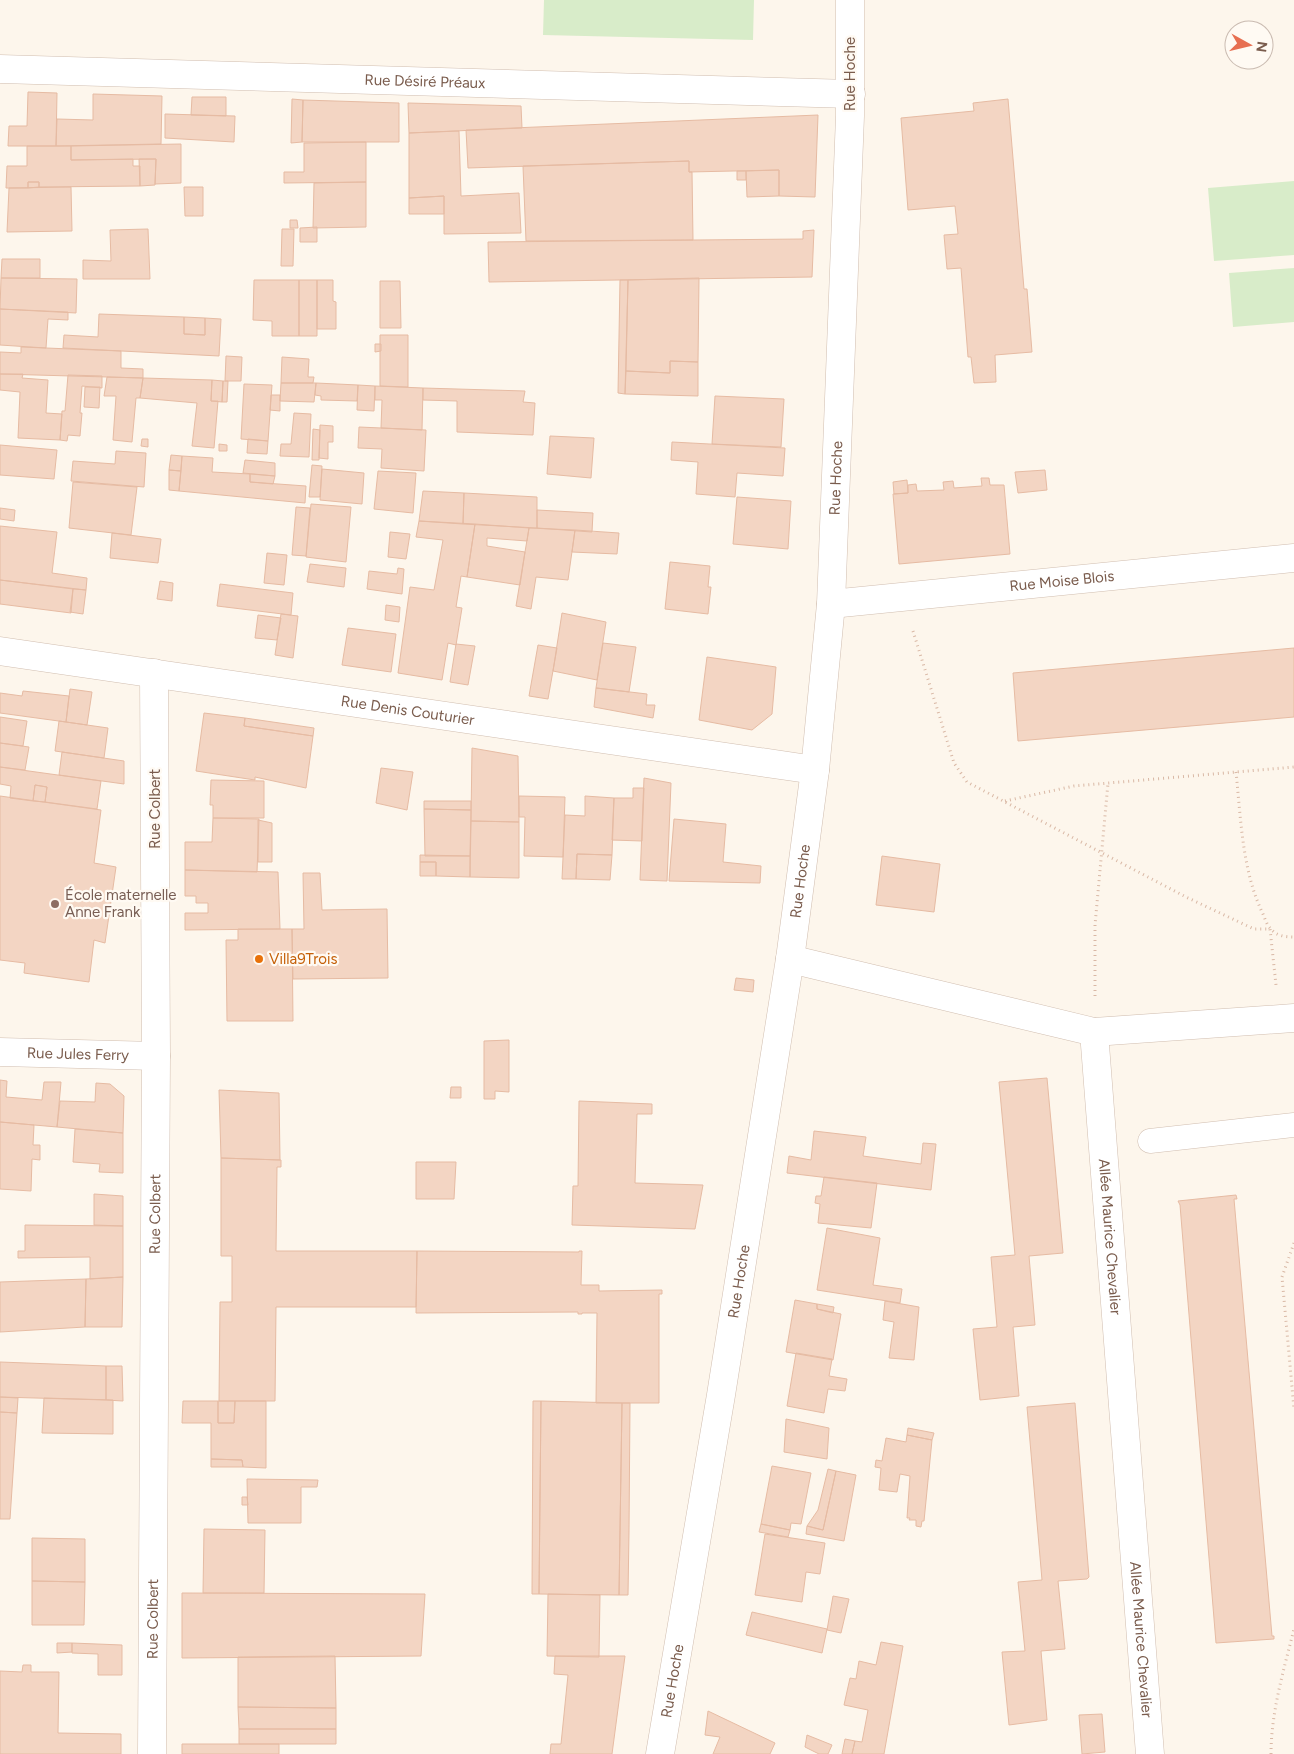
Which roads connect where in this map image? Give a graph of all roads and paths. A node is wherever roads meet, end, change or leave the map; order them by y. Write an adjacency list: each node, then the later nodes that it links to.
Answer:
1 (850, 0): 3 (street, Rue Hoche)
2 (0, 69): 3 (street, Rue Désiré Préaux)
3 (851, 94): 6 (street, Rue Hoche)
4 (1294, 558): 5 (street, Rue Moise Blois)
5 (902, 598): 6 (street, Rue Moise Blois); 13 (path)
6 (831, 604): 10 (street, Rue Hoche)
7 (0, 651): 8 (street, Rue Denis Couturier)
8 (154, 673): 10 (street, Rue Denis Couturier); 21 (street, Rue Colbert)
9 (1294, 767): 11 (path)
10 (815, 770): 17 (street, Rue Hoche)
11 (1236, 772): 12 (path); 15 (path)
12 (1108, 783): 13 (path); 14 (path)
13 (1004, 802): 14 (path)
14 (1102, 853): 15 (path); 19 (path)
15 (1270, 929): 16 (path); 18 (path)
16 (1294, 937)
17 (790, 959): 19 (street); 28 (street, Rue Hoche)
18 (1290, 1022): 19 (street)
19 (1094, 1032): 29 (street, Allée Maurice Chevalier)
20 (0, 1052): 21 (street, Rue Jules Ferry)
21 (156, 1056): 27 (street, Rue Colbert)
22 (1294, 1125): 23 (lane)
23 (1150, 1141)
24 (1294, 1243): 25 (path)
25 (1294, 1408)
26 (1294, 1629): 30 (path)
27 (152, 1754)
28 (660, 1754)
29 (1150, 1754)
30 (1271, 1754)

